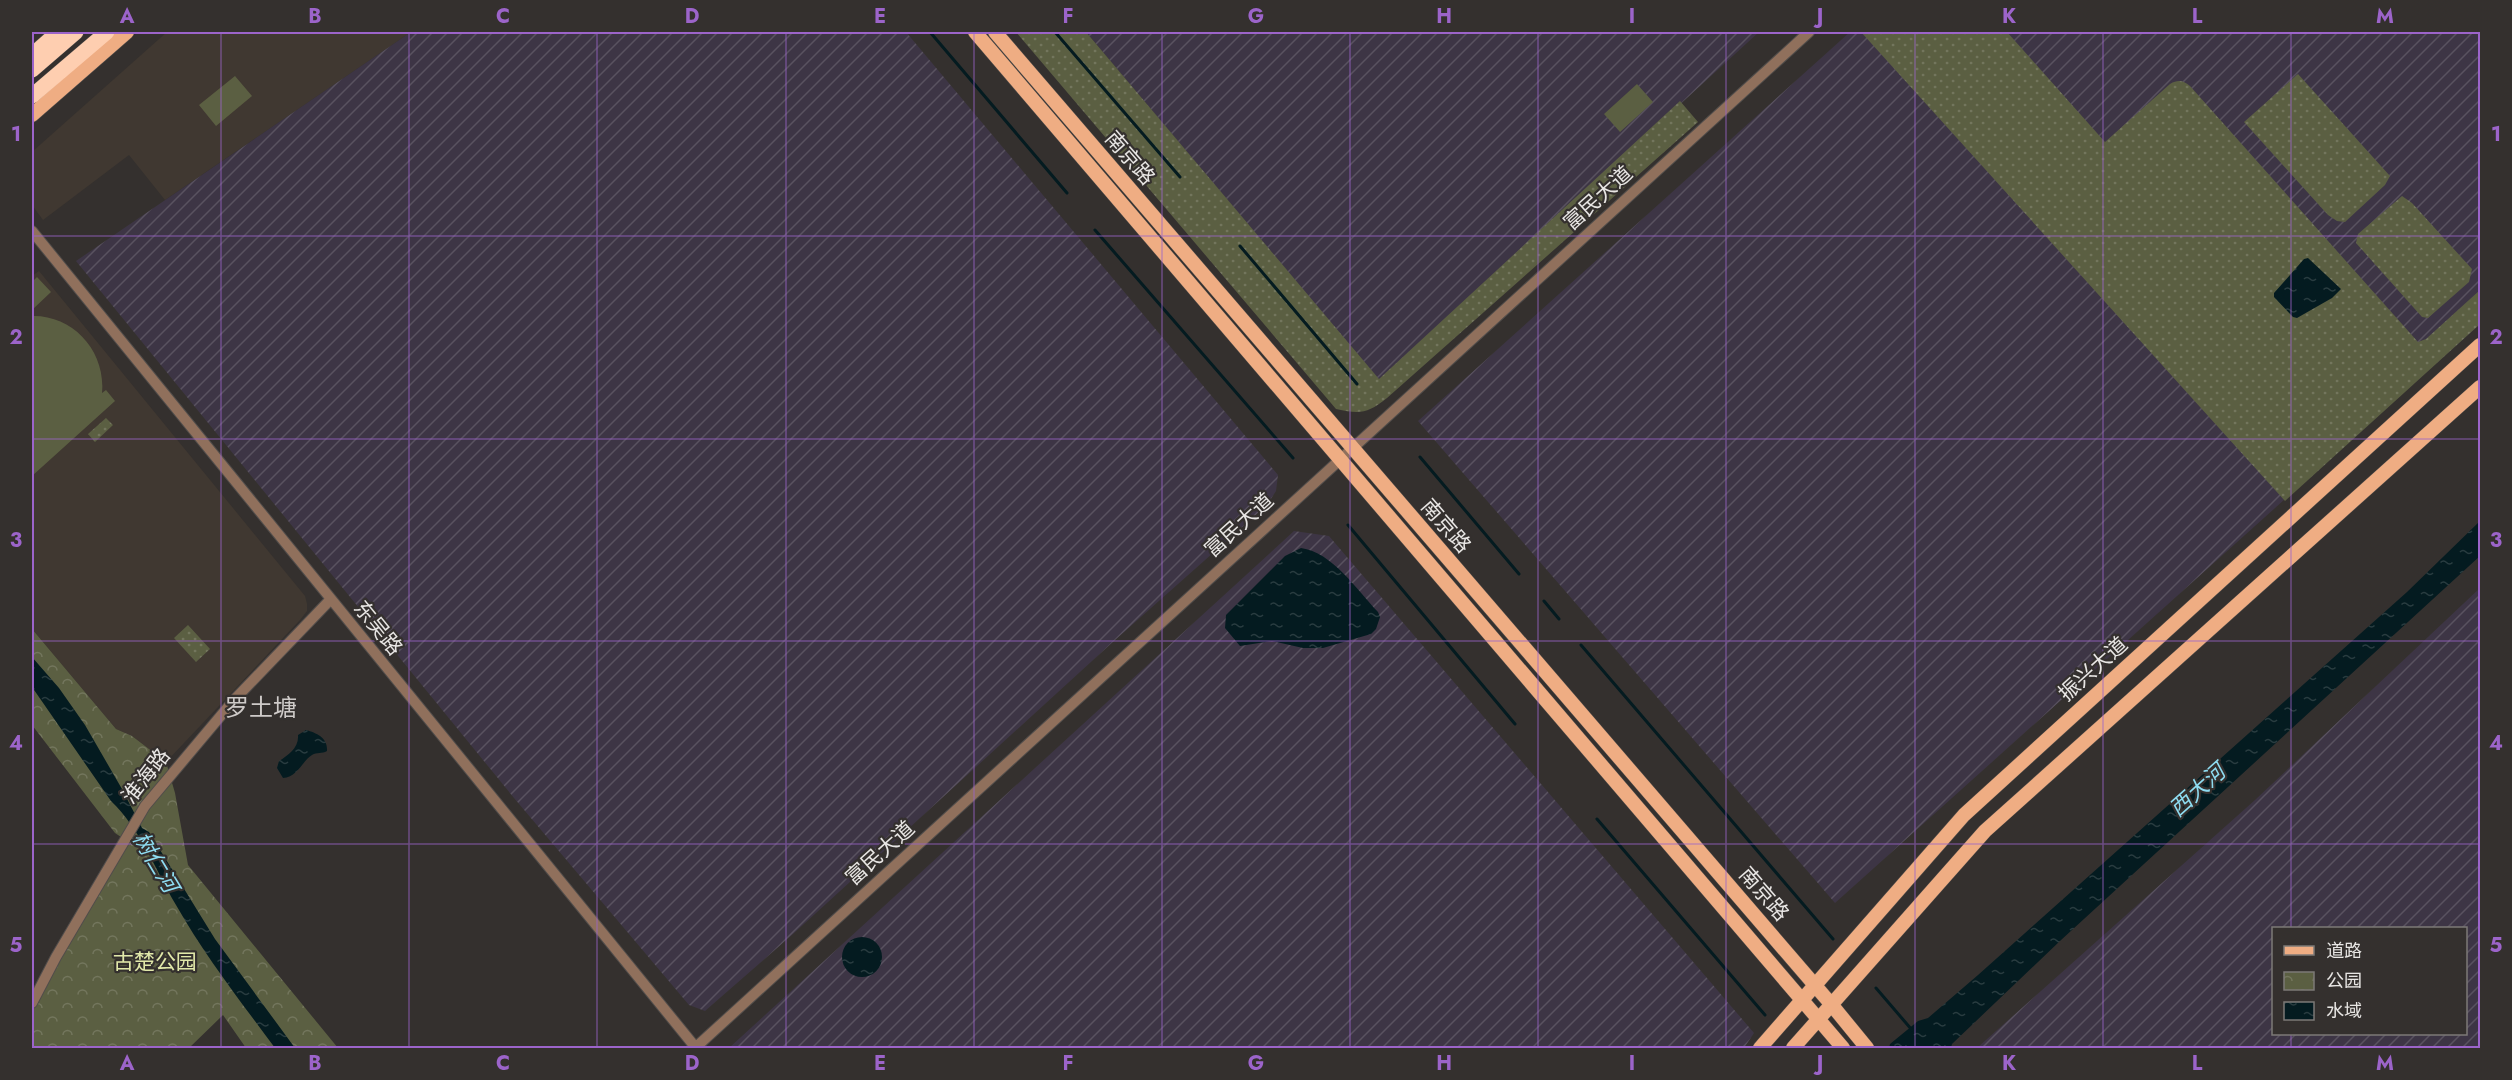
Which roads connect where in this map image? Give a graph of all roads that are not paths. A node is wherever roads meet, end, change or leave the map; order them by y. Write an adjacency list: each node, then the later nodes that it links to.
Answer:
1 (57, 32): 8 (highway)
2 (76, 32): 9 (highway)
3 (107, 32): 10 (highway)
4 (127, 32): 11 (main road)
5 (975, 32): 16 (main road, 南京路)
6 (994, 32): 15 (main road, 南京路)
7 (1809, 32): 15 (street, 富民大道)
8 (32, 55)
9 (32, 70)
10 (32, 96)
11 (32, 115)
12 (32, 231): 17 (street, 东吴路)
13 (2481, 345): 18 (main road, 振兴大道)
14 (2481, 387): 21 (main road)
15 (1352, 449): 16 (street, 富民大道); 18 (main road, 南京路)
16 (1341, 459): 19 (main road, 南京路); 23 (street, 富民大道)
17 (330, 600): 20 (street, 淮海路); 23 (street, 东吴路)
18 (1814, 984): 19 (main road, 振兴大道); 21 (main road, 南京路)
19 (1802, 999): 22 (main road, 南京路); 24 (main road, 振兴大道)
20 (32, 1003)
21 (1831, 1005): 22 (main road); 27 (main road, 南京路)
22 (1818, 1019): 25 (main road); 26 (main road, 南京路)
23 (695, 1048)
24 (1760, 1048)
25 (1793, 1048)
26 (1843, 1048)
27 (1867, 1048)

